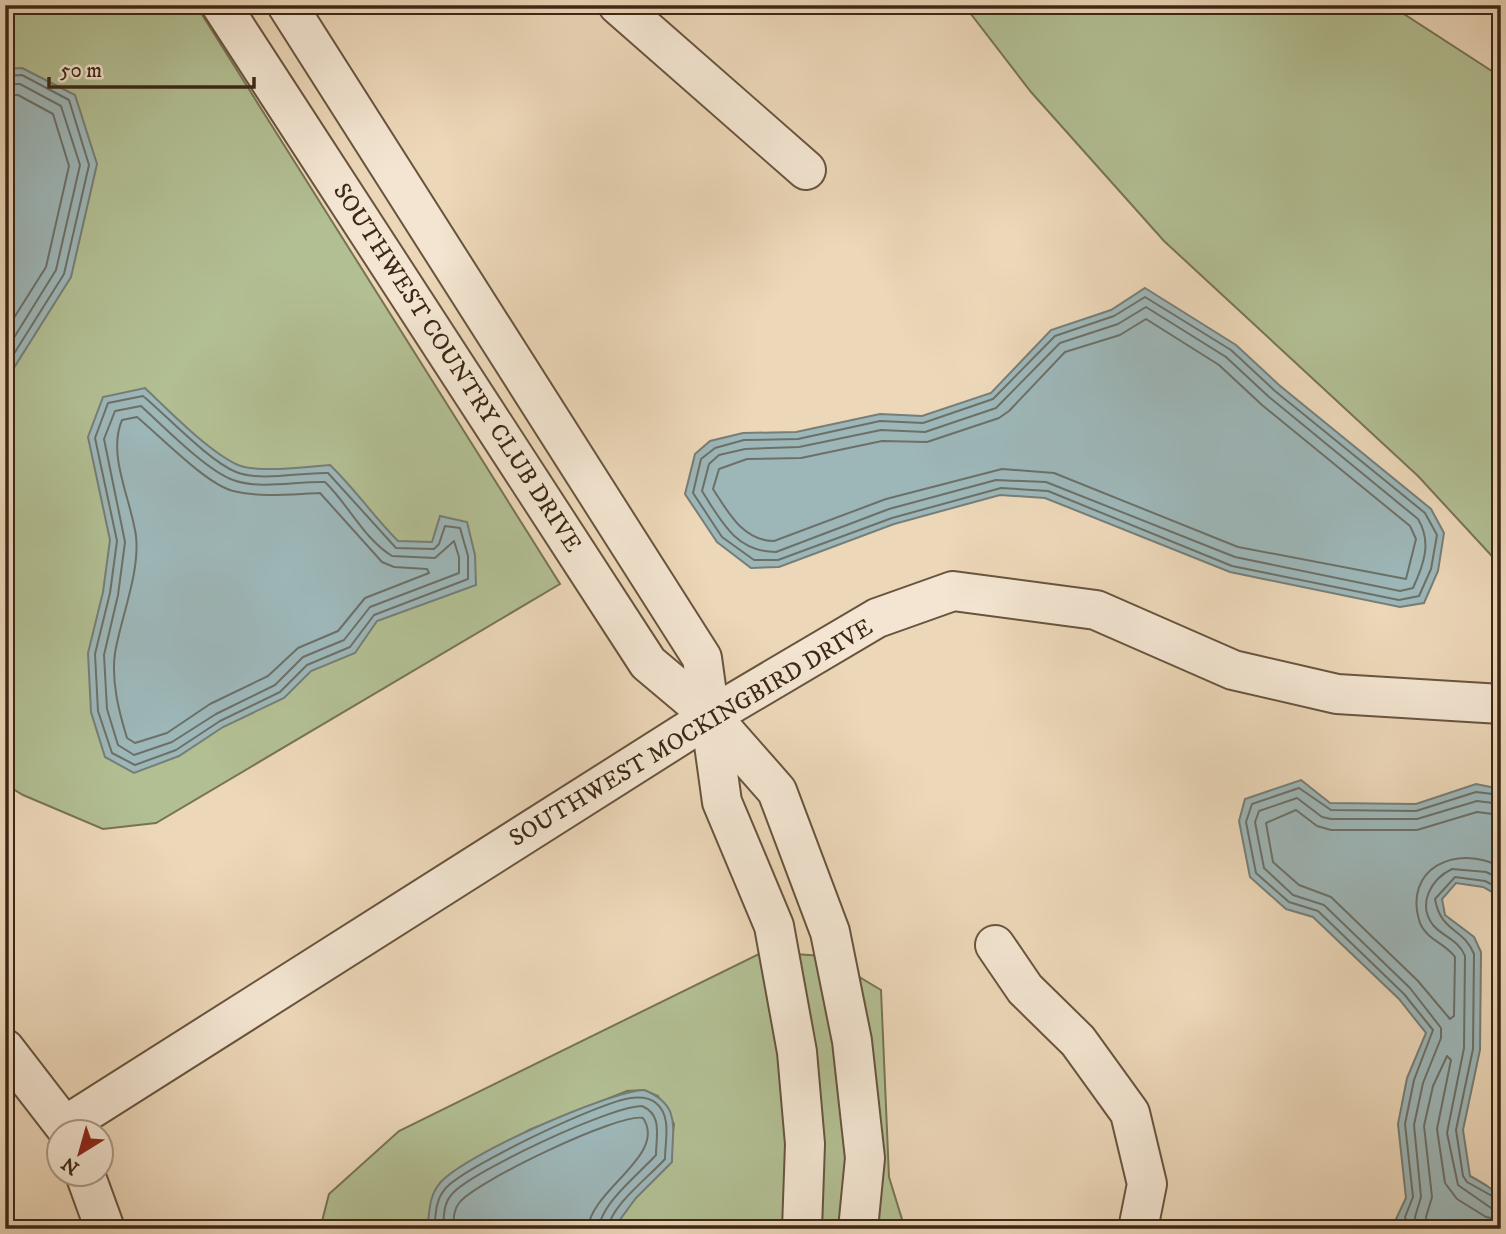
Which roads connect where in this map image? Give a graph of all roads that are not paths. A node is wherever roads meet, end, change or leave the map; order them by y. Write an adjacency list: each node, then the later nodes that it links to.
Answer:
1 (221, 5): 6 (street, SOUTHWEST COUNTRY CLUB DRIVE)
2 (287, 5): 6 (street, SOUTHWEST COUNTRY CLUB DRIVE)
3 (618, 5): 4 (street)
4 (806, 170)
5 (1501, 704): 6 (street, SOUTHWEST MOCKINGBIRD DRIVE)
6 (711, 716): 10 (street, SOUTHWEST MOCKINGBIRD DRIVE); 13 (street, SOUTHWEST COUNTRY CLUB DRIVE); 14 (street, SOUTHWEST COUNTRY CLUB DRIVE)
7 (995, 945): 15 (street)
8 (5, 1049): 9 (street)
9 (58, 1118)
10 (84, 1118)
11 (90, 1188): 12 (street)
12 (105, 1229)
13 (802, 1229)
14 (858, 1229)
15 (1138, 1229)

